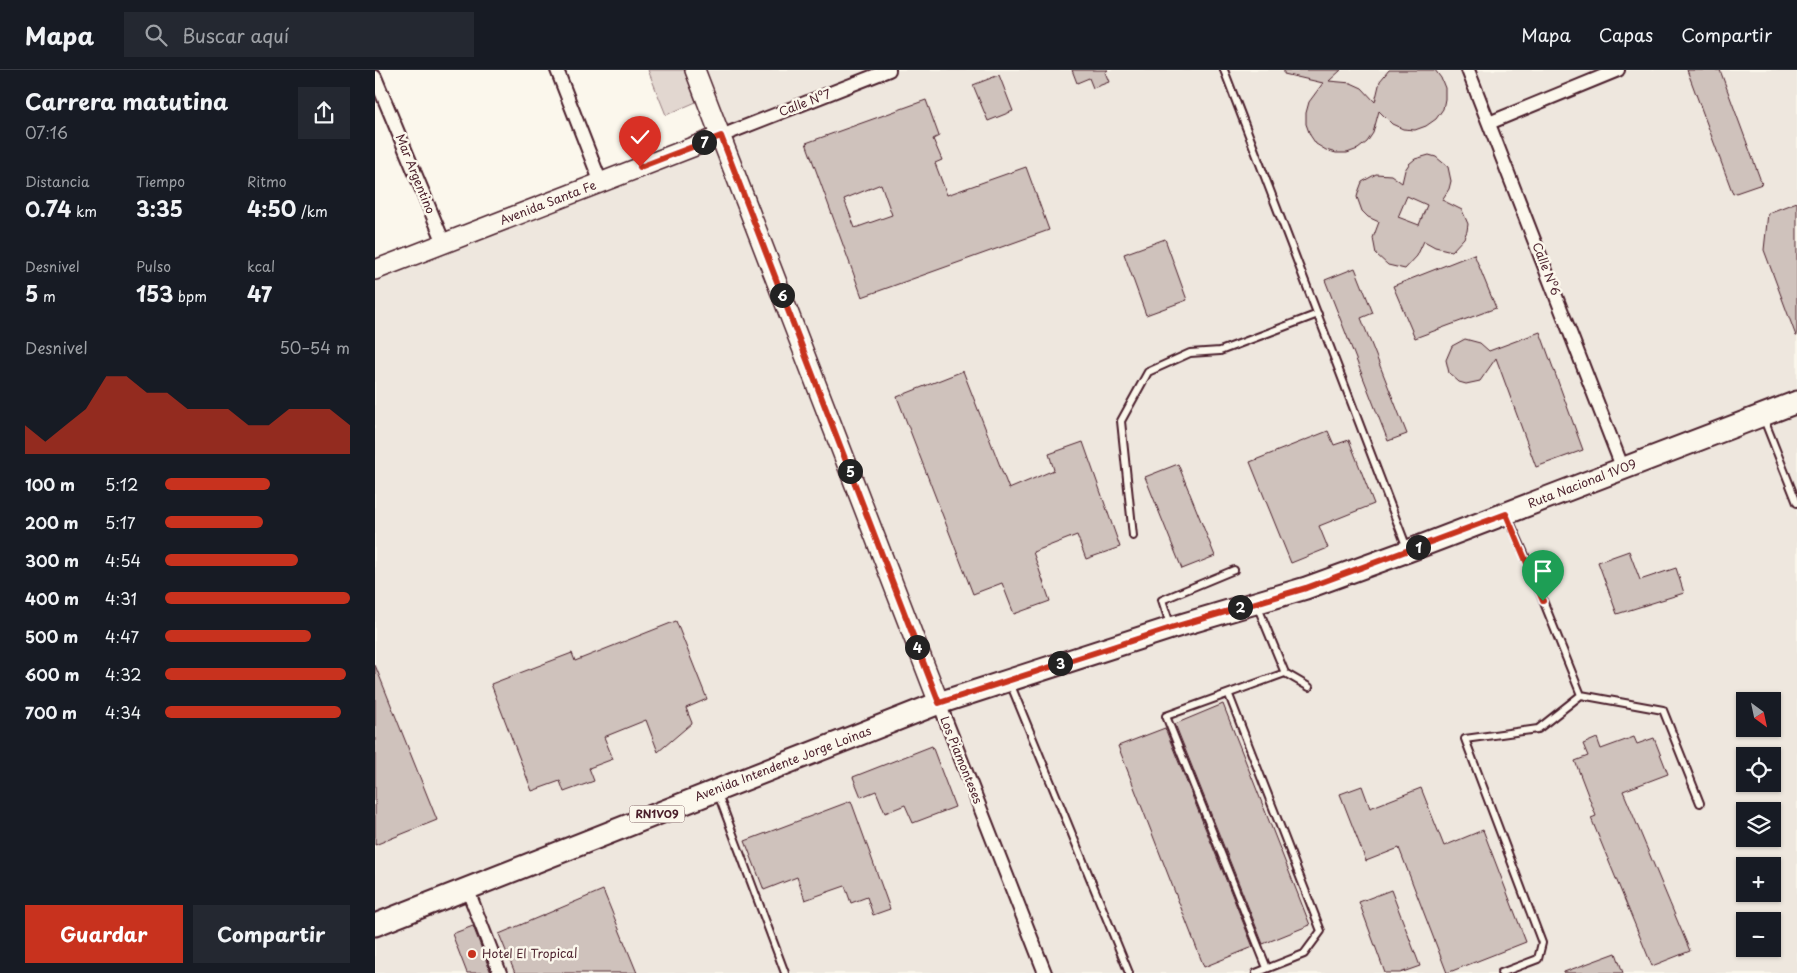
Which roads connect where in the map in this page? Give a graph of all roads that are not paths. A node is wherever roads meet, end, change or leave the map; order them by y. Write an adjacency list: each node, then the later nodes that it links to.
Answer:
1 (557, 70): 10 (street)
2 (695, 70): 9 (main road, Los Piamonteses)
3 (889, 70): 9 (street, Calle Nº7)
4 (1224, 70): 13 (lane)
5 (1468, 70): 8 (street, Calle Nº6)
6 (1619, 70): 8 (street)
7 (375, 77): 11 (street, Mar Argentino)
8 (1489, 123): 16 (street, Calle Nº6)
9 (721, 136): 10 (main road, Avenida Santa Fe); 29 (main road, Los Piamonteses)
10 (601, 183): 11 (main road, Avenida Santa Fe)
11 (444, 243): 12 (main road, Avenida Santa Fe)
12 (375, 270)
13 (1317, 314): 19 (lane); 20 (lane)
14 (1797, 402): 15 (main road, Ruta Nacional 1V09 / RN1V09)
15 (1762, 416): 16 (main road, Ruta Nacional 1V09 / RN1V09); 17 (lane)
16 (1623, 469): 18 (main road, Ruta Nacional 1V09 / RN1V09)
17 (1797, 503)
18 (1506, 514): 20 (main road, Ruta Nacional 1V09 / RN1V09); 28 (lane)
19 (1133, 536)
20 (1408, 551): 22 (main road, Ruta Nacional 1V09 / RN1V09)
21 (1234, 570): 23 (lane)
22 (1256, 603): 23 (main road, Ruta Nacional 1V09 / RN1V09); 24 (lane)
23 (1171, 628): 25 (main road, Ruta Nacional 1V09 / RN1V09)
24 (1285, 673): 26 (lane); 27 (lane)
25 (1009, 679): 29 (main road, Ruta Nacional 1V09 / RN1V09); 38 (lane)
26 (1309, 688)
27 (1229, 695): 34 (lane); 34 (lane)
28 (1581, 695): 31 (lane); 40 (lane)
29 (939, 703): 30 (main road, Avenida Intendente Jorge Loinas / RN1V09); 37 (street, Los Piamonteses)
30 (717, 790): 32 (main road, Avenida Intendente Jorge Loinas / RN1V09); 36 (lane)
31 (1700, 803)
32 (467, 888): 33 (main road, Avenida Intendente Jorge Loinas / RN1V09); 35 (street)
33 (375, 925)
34 (1267, 968): 39 (lane)
35 (500, 973)
36 (785, 973)
37 (1045, 973)
38 (1129, 973)
39 (1256, 973)
40 (1501, 973)

